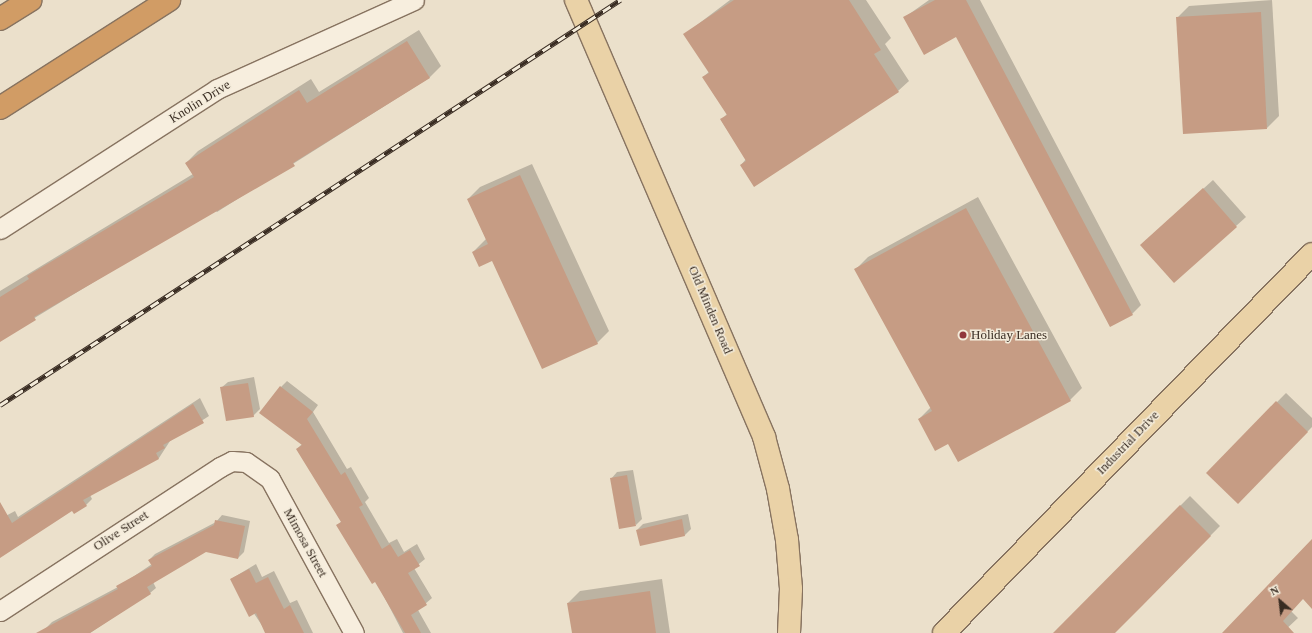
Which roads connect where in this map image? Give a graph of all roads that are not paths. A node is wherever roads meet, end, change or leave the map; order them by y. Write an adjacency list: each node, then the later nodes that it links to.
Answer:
1 (30, 0): 5 (highway)
2 (169, 0): 6 (highway)
3 (414, 0): 7 (street, Knolin Drive)
4 (576, 0): 12 (main road, Old Minden Road)
5 (0, 19)
6 (0, 108)
7 (0, 229)
8 (1312, 254): 13 (main road, Industrial Drive)
9 (246, 462): 10 (street, Olive Street); 11 (street, Mimosa Street)
10 (0, 611)
11 (354, 633)
12 (790, 633)
13 (944, 633)

